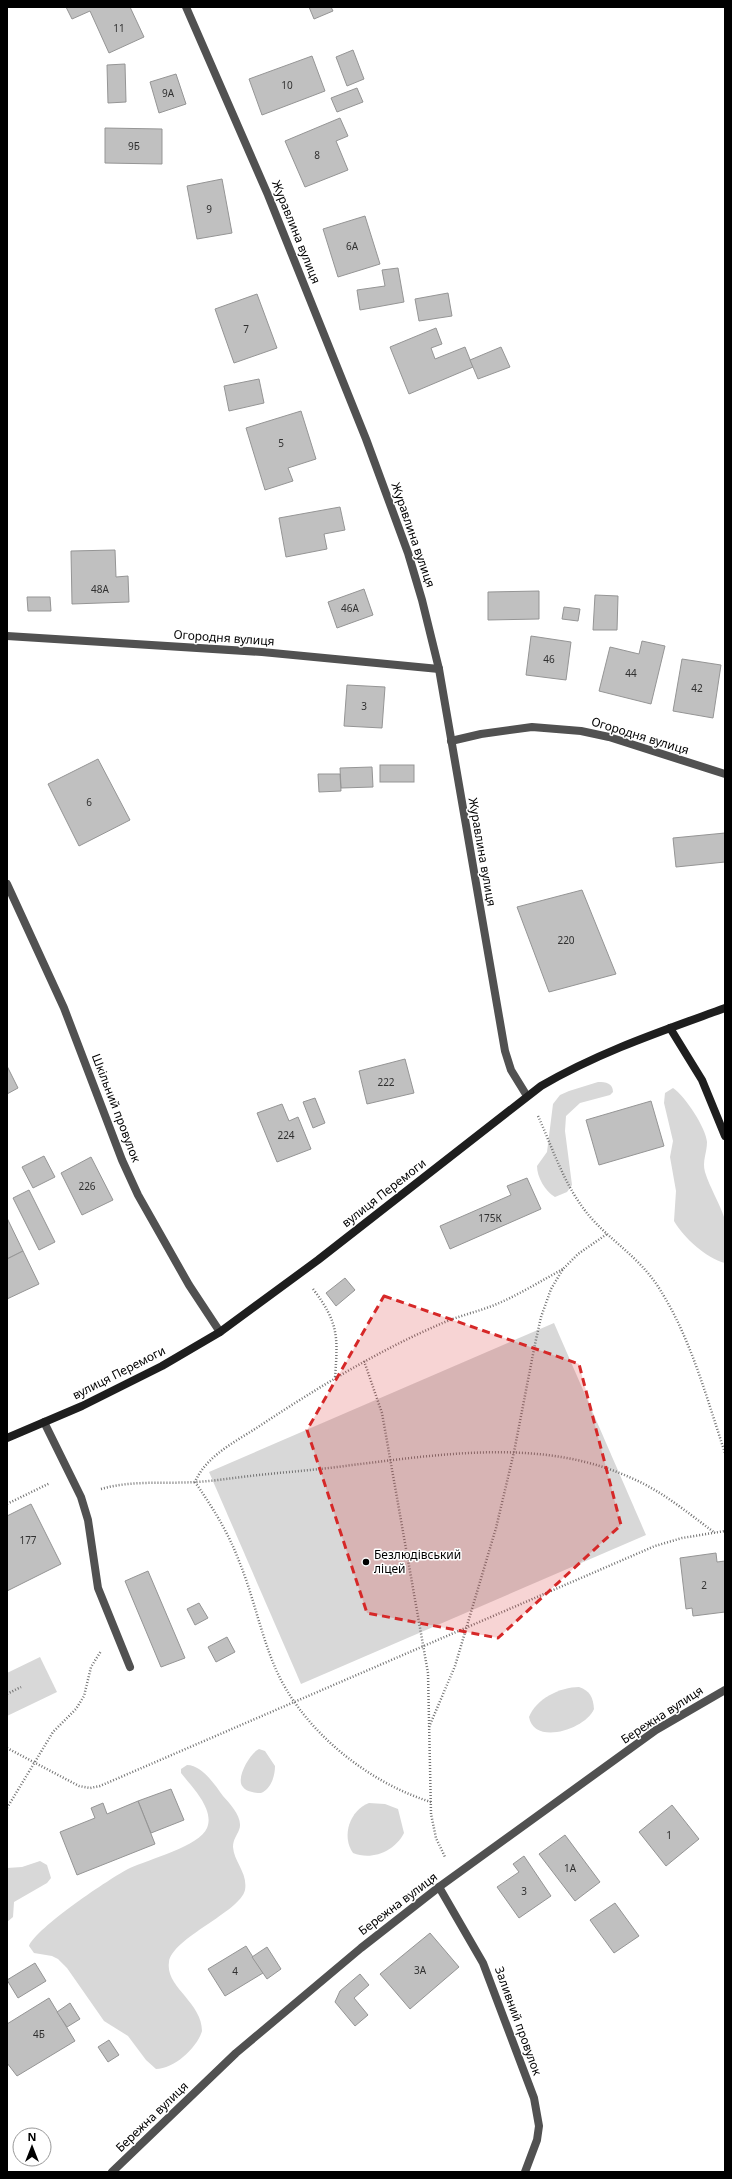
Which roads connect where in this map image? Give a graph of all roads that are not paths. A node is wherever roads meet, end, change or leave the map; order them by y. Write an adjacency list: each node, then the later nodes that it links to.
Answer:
1 (186, 7): 3 (street, Журавлина вулиця)
2 (7, 636): 3 (street, Огородня вулиця)
3 (439, 669): 4 (street, Журавлина вулиця)
4 (451, 741): 5 (street, Огородня вулиця); 9 (street, Журавлина вулиця)
5 (725, 774)
6 (7, 884): 11 (street, Шкільний провулок)
7 (725, 1008): 8 (street, вулиця Перемоги)
8 (670, 1028): 9 (street, вулиця Перемоги); 10 (street)
9 (527, 1096): 11 (street, вулиця Перемоги)
10 (725, 1136)
11 (220, 1332): 12 (street, вулиця Перемоги)
12 (44, 1422): 13 (street, вулиця Перемоги); 14 (street)
13 (7, 1438)
14 (130, 1668)
15 (725, 1690): 16 (street, Бережна вулиця)
16 (440, 1887): 17 (street, Бережна вулиця); 18 (street, Заливний провулок)
17 (112, 2172)
18 (525, 2172)

